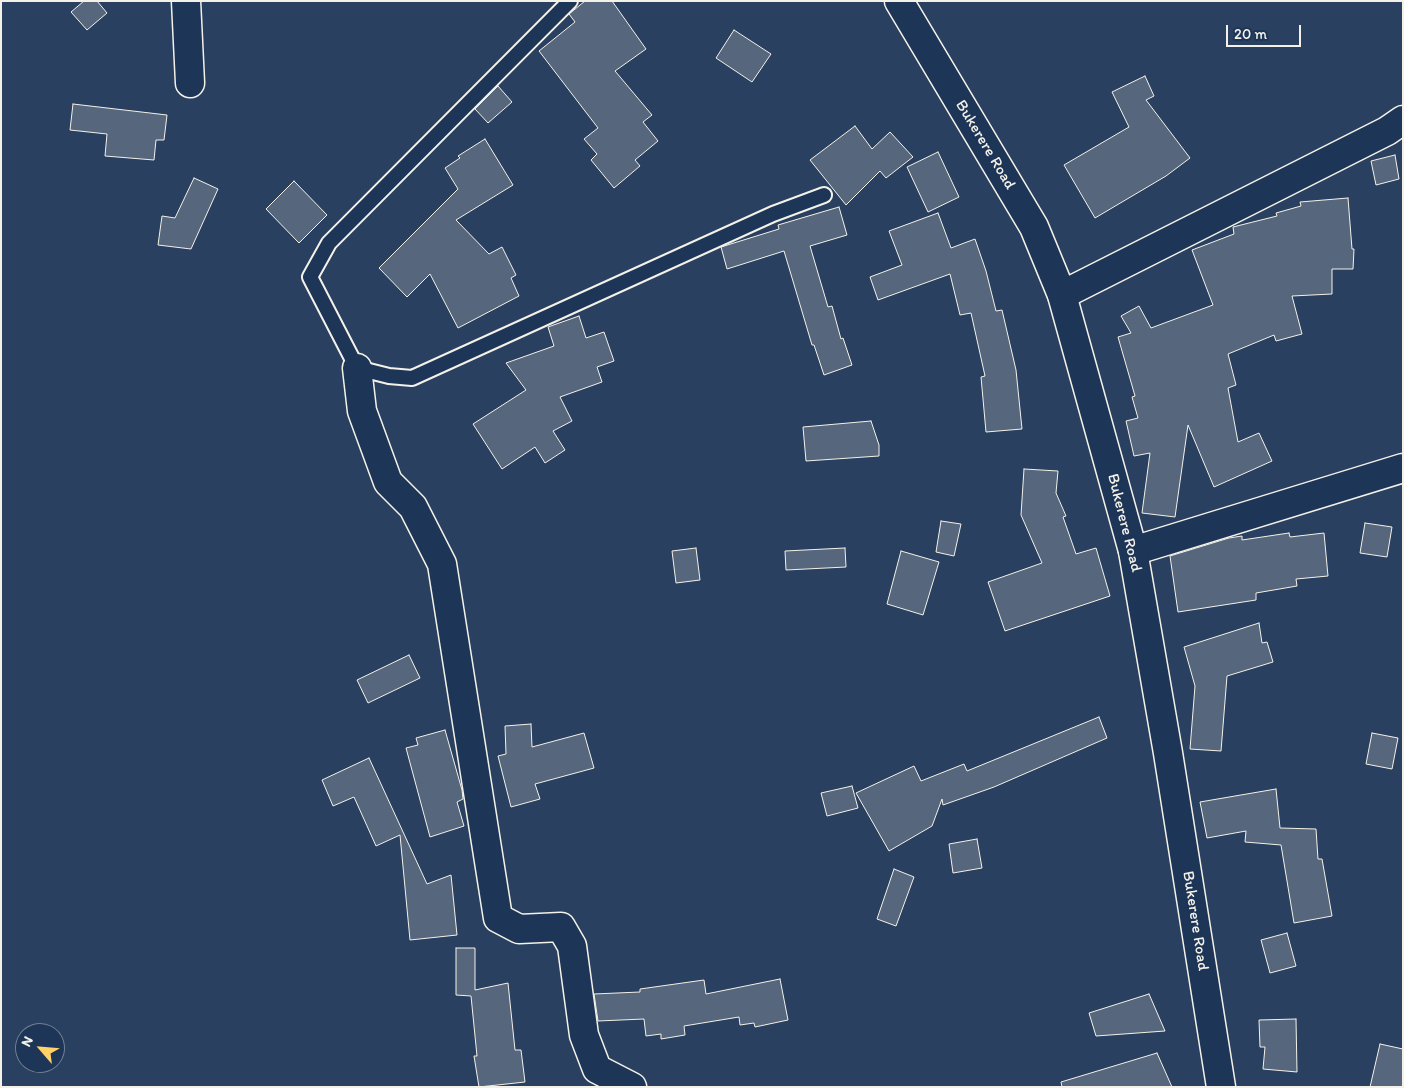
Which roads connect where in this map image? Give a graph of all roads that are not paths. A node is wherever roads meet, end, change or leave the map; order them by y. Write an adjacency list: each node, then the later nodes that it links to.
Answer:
1 (186, 1): 4 (street)
2 (570, 1): 8 (lane)
3 (899, 1): 7 (street, Bukerere Road)
4 (190, 83)
5 (1403, 120): 7 (street)
6 (824, 195): 8 (lane)
7 (1062, 295): 10 (street, Bukerere Road)
8 (357, 368): 11 (street)
9 (1403, 468): 10 (street)
10 (1133, 551): 12 (street, Bukerere Road)
11 (632, 1087)
12 (1221, 1087)

